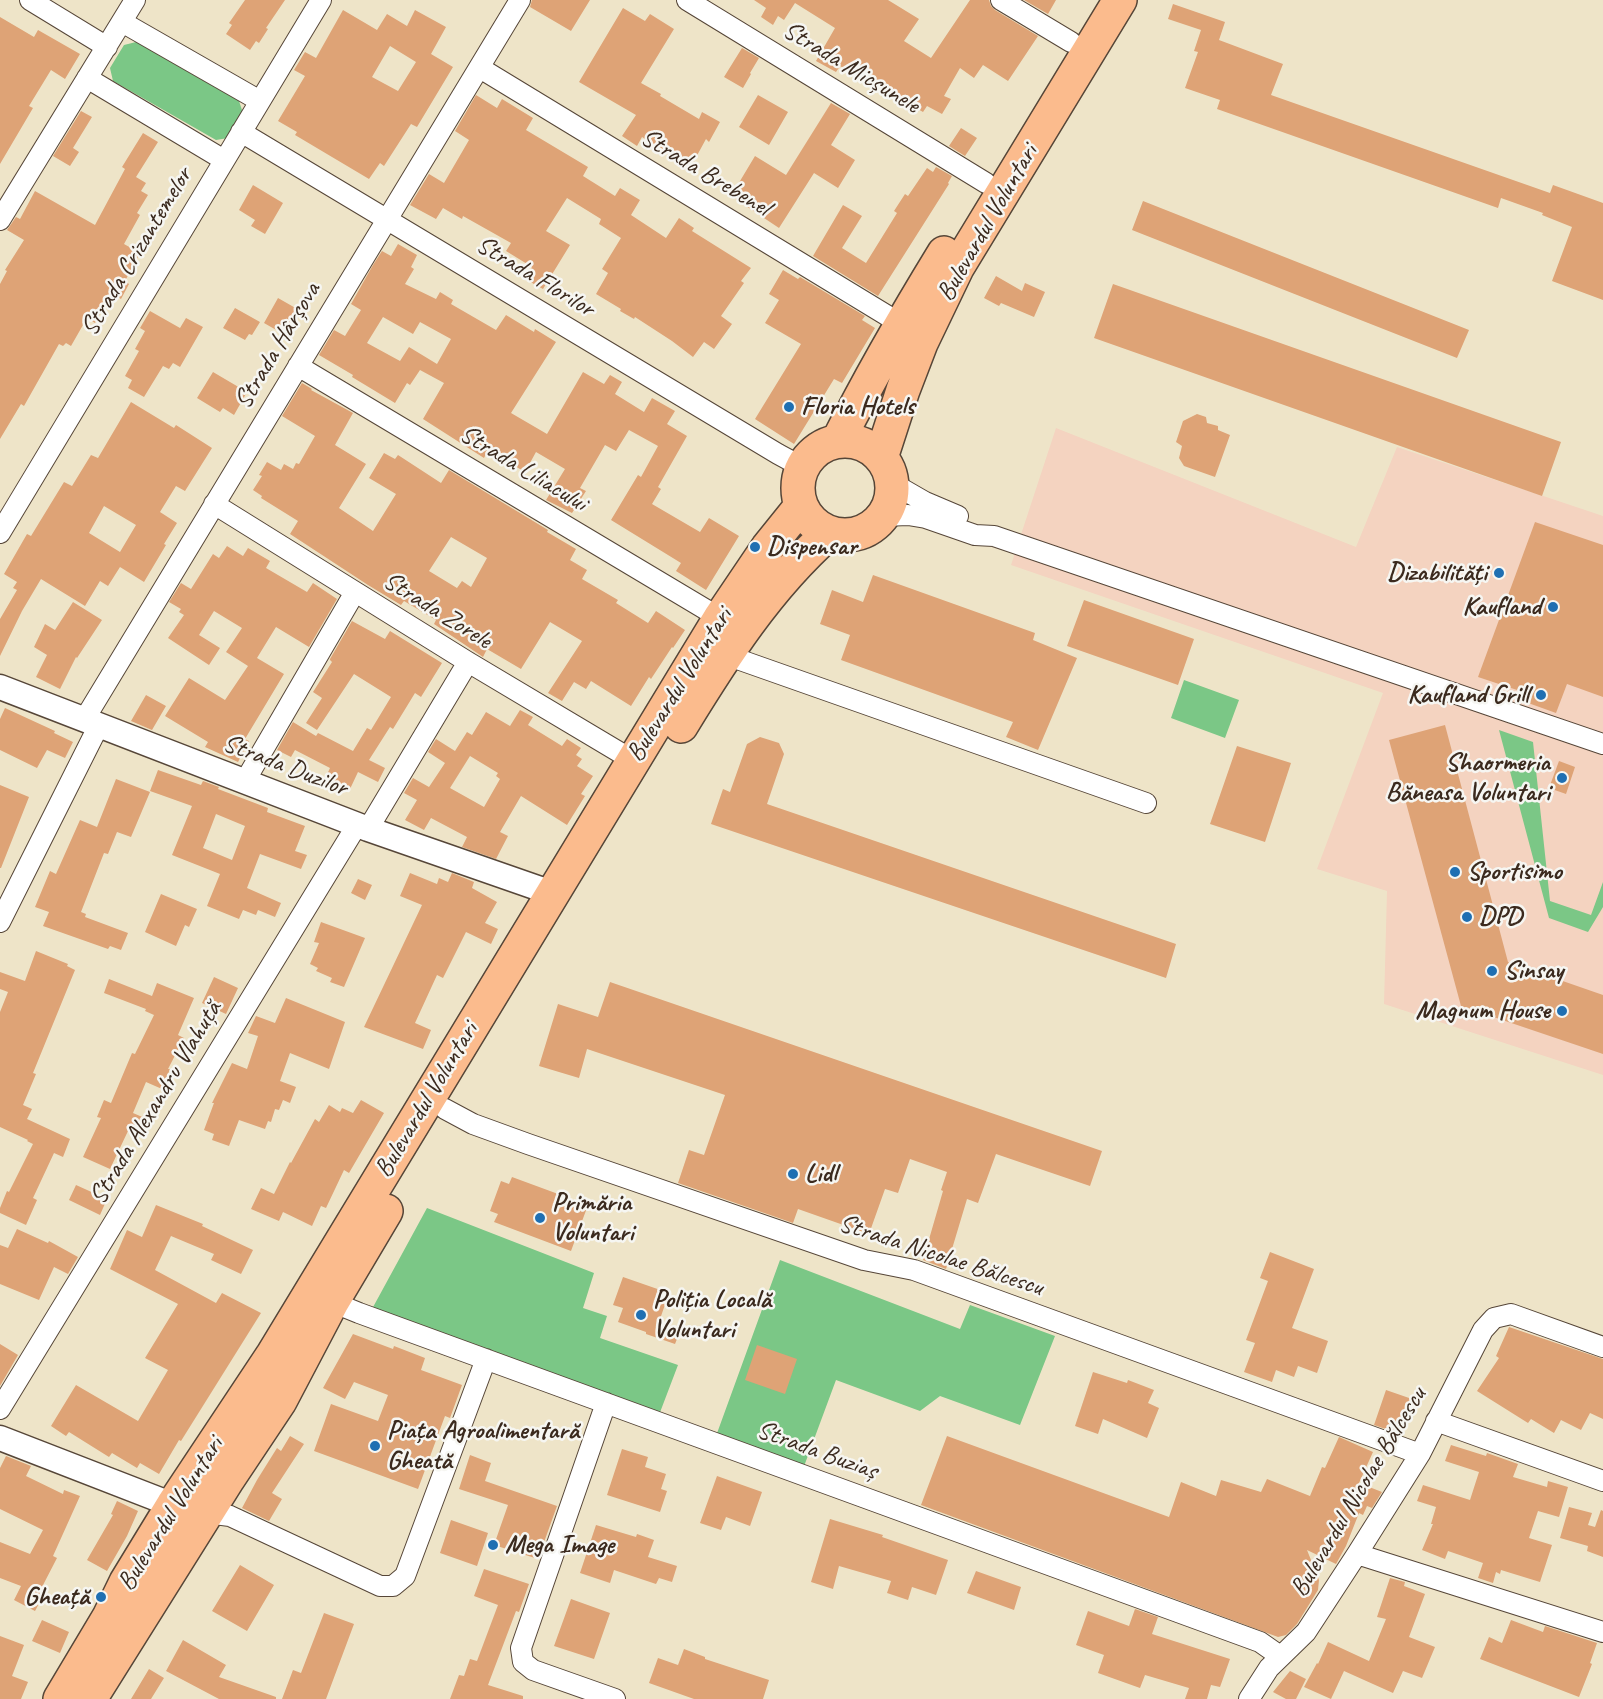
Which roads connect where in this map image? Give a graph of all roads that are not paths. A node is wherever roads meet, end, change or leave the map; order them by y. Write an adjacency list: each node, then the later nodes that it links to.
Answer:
1 (30, 0): 11 (street)
2 (135, 0): 9 (street)
3 (321, 0): 14 (street, Strada Crizantemelor)
4 (520, 0): 12 (street, Strada Hârșova)
5 (687, 0): 17 (street, Strada Micșunele)
6 (1001, 0): 10 (street)
7 (1096, 0): 10 (highway, Bulevardul Voluntari)
8 (1120, 0): 24 (highway, Bulevardul Voluntari)
9 (122, 22): 11 (street); 14 (street)
10 (1071, 42): 17 (highway, Bulevardul Voluntari)
11 (106, 47): 13 (street)
12 (480, 68): 19 (street, Strada Hârșova); 20 (street, Strada Brebenel)
13 (87, 78): 16 (street); 18 (street)
14 (260, 101): 15 (street, Strada Crizantemelor)
15 (242, 132): 16 (street, Strada Crizantemelor); 19 (street, Strada Florilor)
16 (224, 160): 28 (street, Strada Crizantemelor)
17 (986, 183): 20 (highway, Bulevardul Voluntari)
18 (0, 220)
19 (386, 220): 21 (street, Strada Hârșova); 23 (street, Strada Florilor)
20 (901, 324): 22 (highway, Bulevardul Voluntari)
21 (298, 366): 25 (street, Strada Hârșova); 32 (street, Strada Liliacului)
22 (838, 441): 23 (highway); 24 (highway)
23 (802, 467): 26 (highway)
24 (886, 470): 27 (highway, Bulevardul Voluntari); 30 (street)
25 (214, 504): 31 (street, Strada Zorele); 36 (street, Strada Hârșova)
26 (801, 507): 29 (highway); 32 (highway, Bulevardul Voluntari)
27 (883, 516): 29 (highway); 30 (street)
28 (0, 532)
29 (829, 533): 33 (highway, Bulevardul Voluntari)
30 (994, 536): 37 (street)
31 (355, 592): 34 (street, Strada Zorele); 39 (street)
32 (720, 618): 38 (highway, Bulevardul Voluntari)
33 (726, 656): 40 (street); 44 (highway, Bulevardul Voluntari)
34 (468, 662): 38 (street, Strada Zorele); 41 (street, Strada Alexandru Vlahuță)
35 (0, 687): 36 (street, Strada Duzilor)
36 (91, 722): 39 (street, Strada Duzilor); 43 (street, Strada Hârșova)
37 (1603, 744)
38 (634, 759): 42 (highway, Bulevardul Voluntari)
39 (244, 781): 41 (street, Strada Duzilor)
40 (1146, 803)
41 (363, 827): 42 (street, Strada Duzilor); 49 (street, Strada Alexandru Vlahuță)
42 (552, 893): 54 (highway, Bulevardul Voluntari)
43 (0, 922)
44 (446, 1109): 45 (highway, Bulevardul Voluntari); 52 (street, Strada Nicolae Bălcescu)
45 (332, 1302): 47 (street, Strada Buziaș); 55 (highway, Bulevardul Voluntari)
46 (1603, 1347): 50 (street, Bulevardul Nicolae Bălcescu)
47 (486, 1359): 48 (street, Strada Buziaș); 55 (street)
48 (606, 1403): 58 (street, Strada Buziaș); 61 (street)
49 (0, 1409)
50 (1436, 1421): 52 (street, Bulevardul Nicolae Bălcescu); 53 (street)
51 (0, 1438): 54 (street)
52 (1420, 1454): 56 (street, Bulevardul Nicolae Bălcescu)
53 (1603, 1481)
54 (173, 1505): 55 (street); 59 (highway, Bulevardul Voluntari)
55 (207, 1514): 60 (highway, Bulevardul Voluntari)
56 (1357, 1554): 57 (street); 58 (street, Bulevardul Nicolae Bălcescu)
57 (1603, 1632)
58 (1280, 1656): 62 (street, Bulevardul Nicolae Bălcescu)
59 (60, 1699)
60 (90, 1699)
61 (615, 1699)
62 (1248, 1699)

